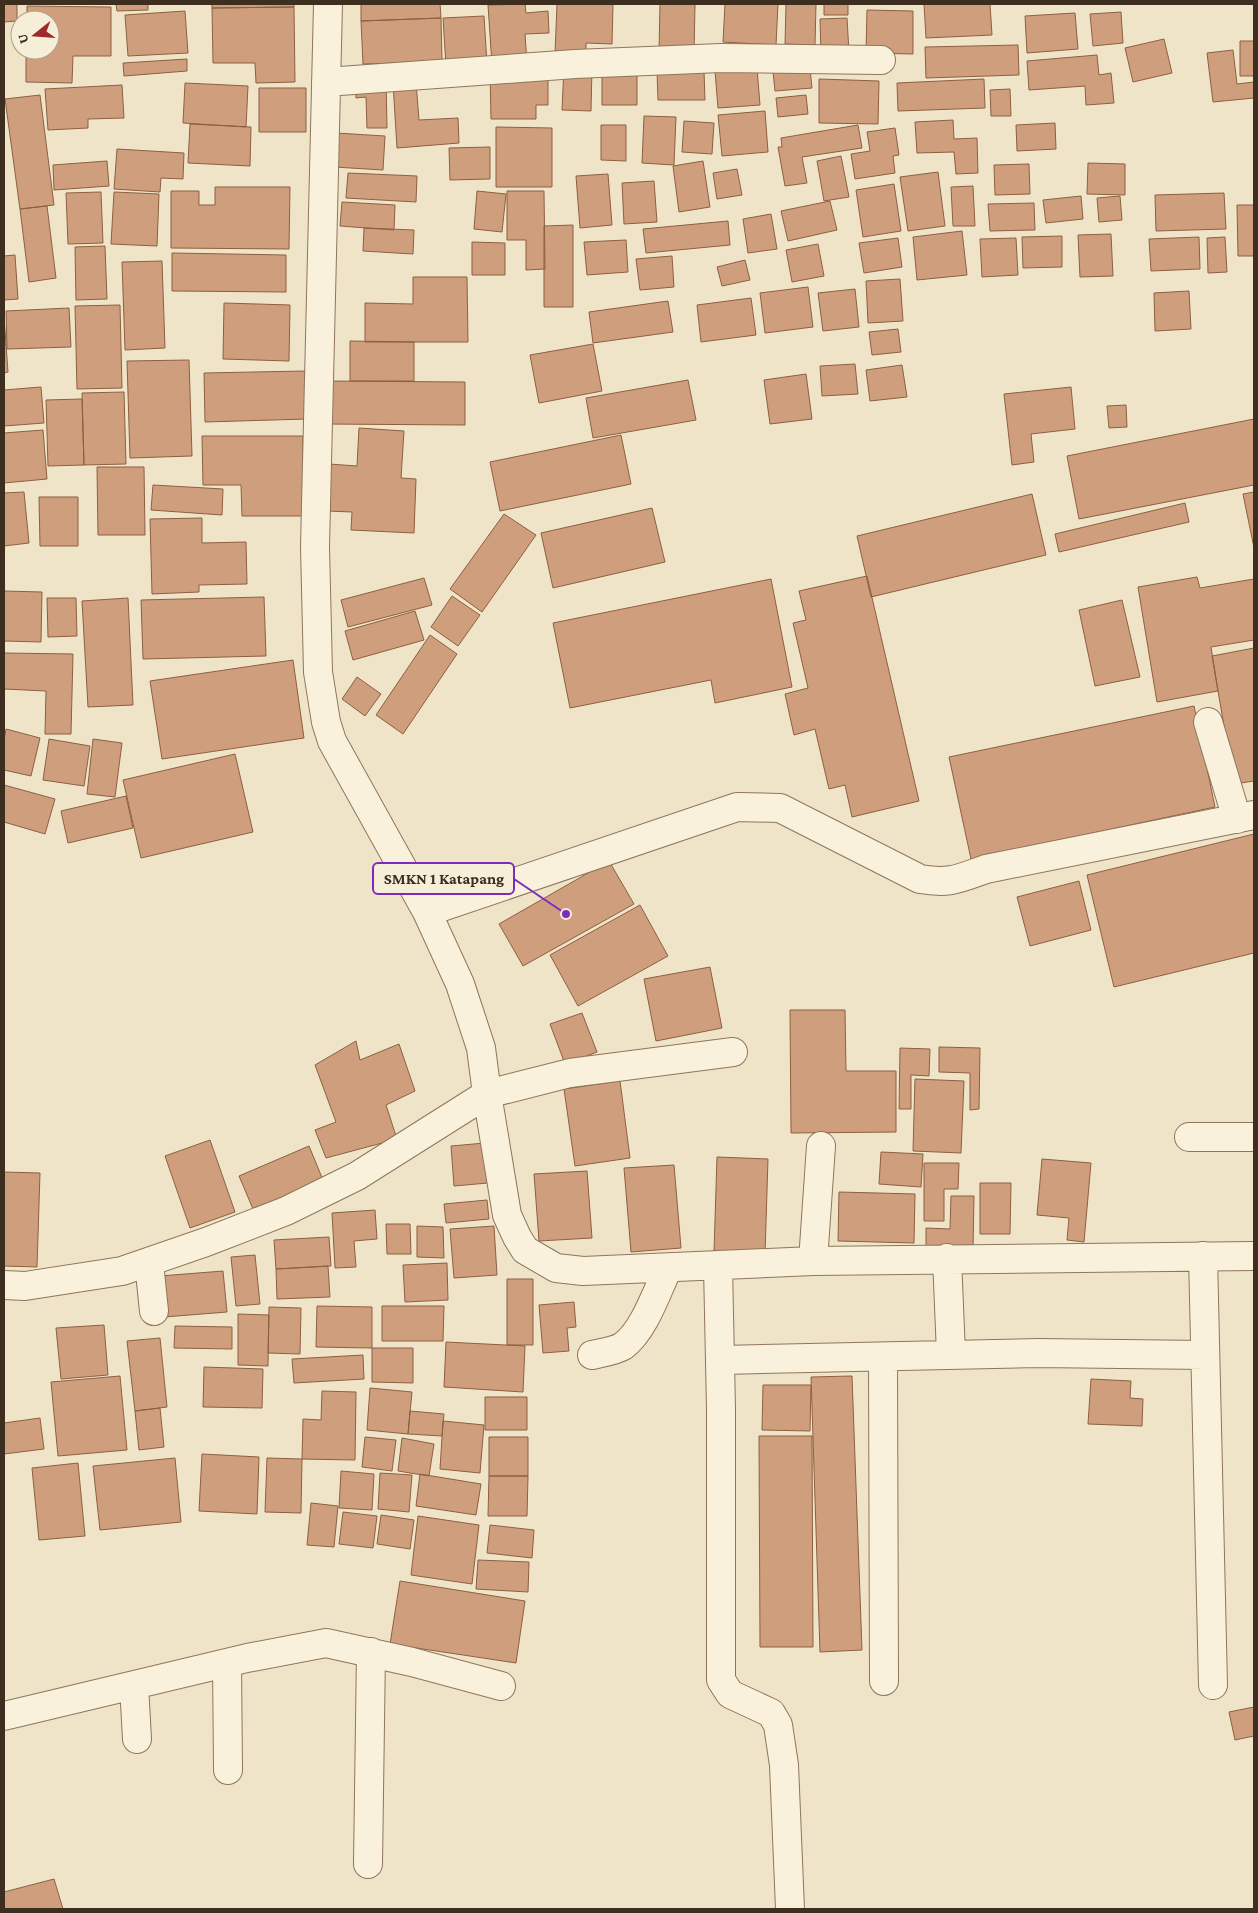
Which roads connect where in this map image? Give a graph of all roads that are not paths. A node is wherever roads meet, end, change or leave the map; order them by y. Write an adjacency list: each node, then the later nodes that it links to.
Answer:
1 (328, 4): 3 (street)
2 (881, 60): 3 (street)
3 (326, 82): 6 (street)
4 (1208, 722): 5 (street)
5 (1246, 817): 6 (street)
6 (427, 912): 8 (street)
7 (733, 1052): 8 (street)
8 (487, 1094): 16 (street); 18 (street)
9 (1189, 1137): 10 (street)
10 (1254, 1137)
11 (821, 1146): 15 (street)
12 (1203, 1256): 13 (street); 14 (street); 23 (street)
13 (1254, 1256)
14 (947, 1258): 15 (street); 21 (street)
15 (813, 1261): 17 (street)
16 (149, 1262): 19 (street); 20 (street)
17 (718, 1266): 18 (street); 25 (street)
18 (668, 1268): 22 (street)
19 (4, 1285)
20 (154, 1310)
21 (951, 1354): 23 (street); 24 (street)
22 (592, 1355)
23 (1205, 1355): 30 (street)
24 (884, 1357): 25 (street); 28 (street)
25 (721, 1360): 36 (street)
26 (371, 1652): 27 (street); 31 (street); 35 (street)
27 (227, 1663): 29 (street); 34 (street)
28 (884, 1680)
29 (134, 1685): 32 (street); 33 (street)
30 (1213, 1685)
31 (501, 1686)
32 (4, 1716)
33 (137, 1739)
34 (228, 1770)
35 (368, 1864)
36 (790, 1909)

